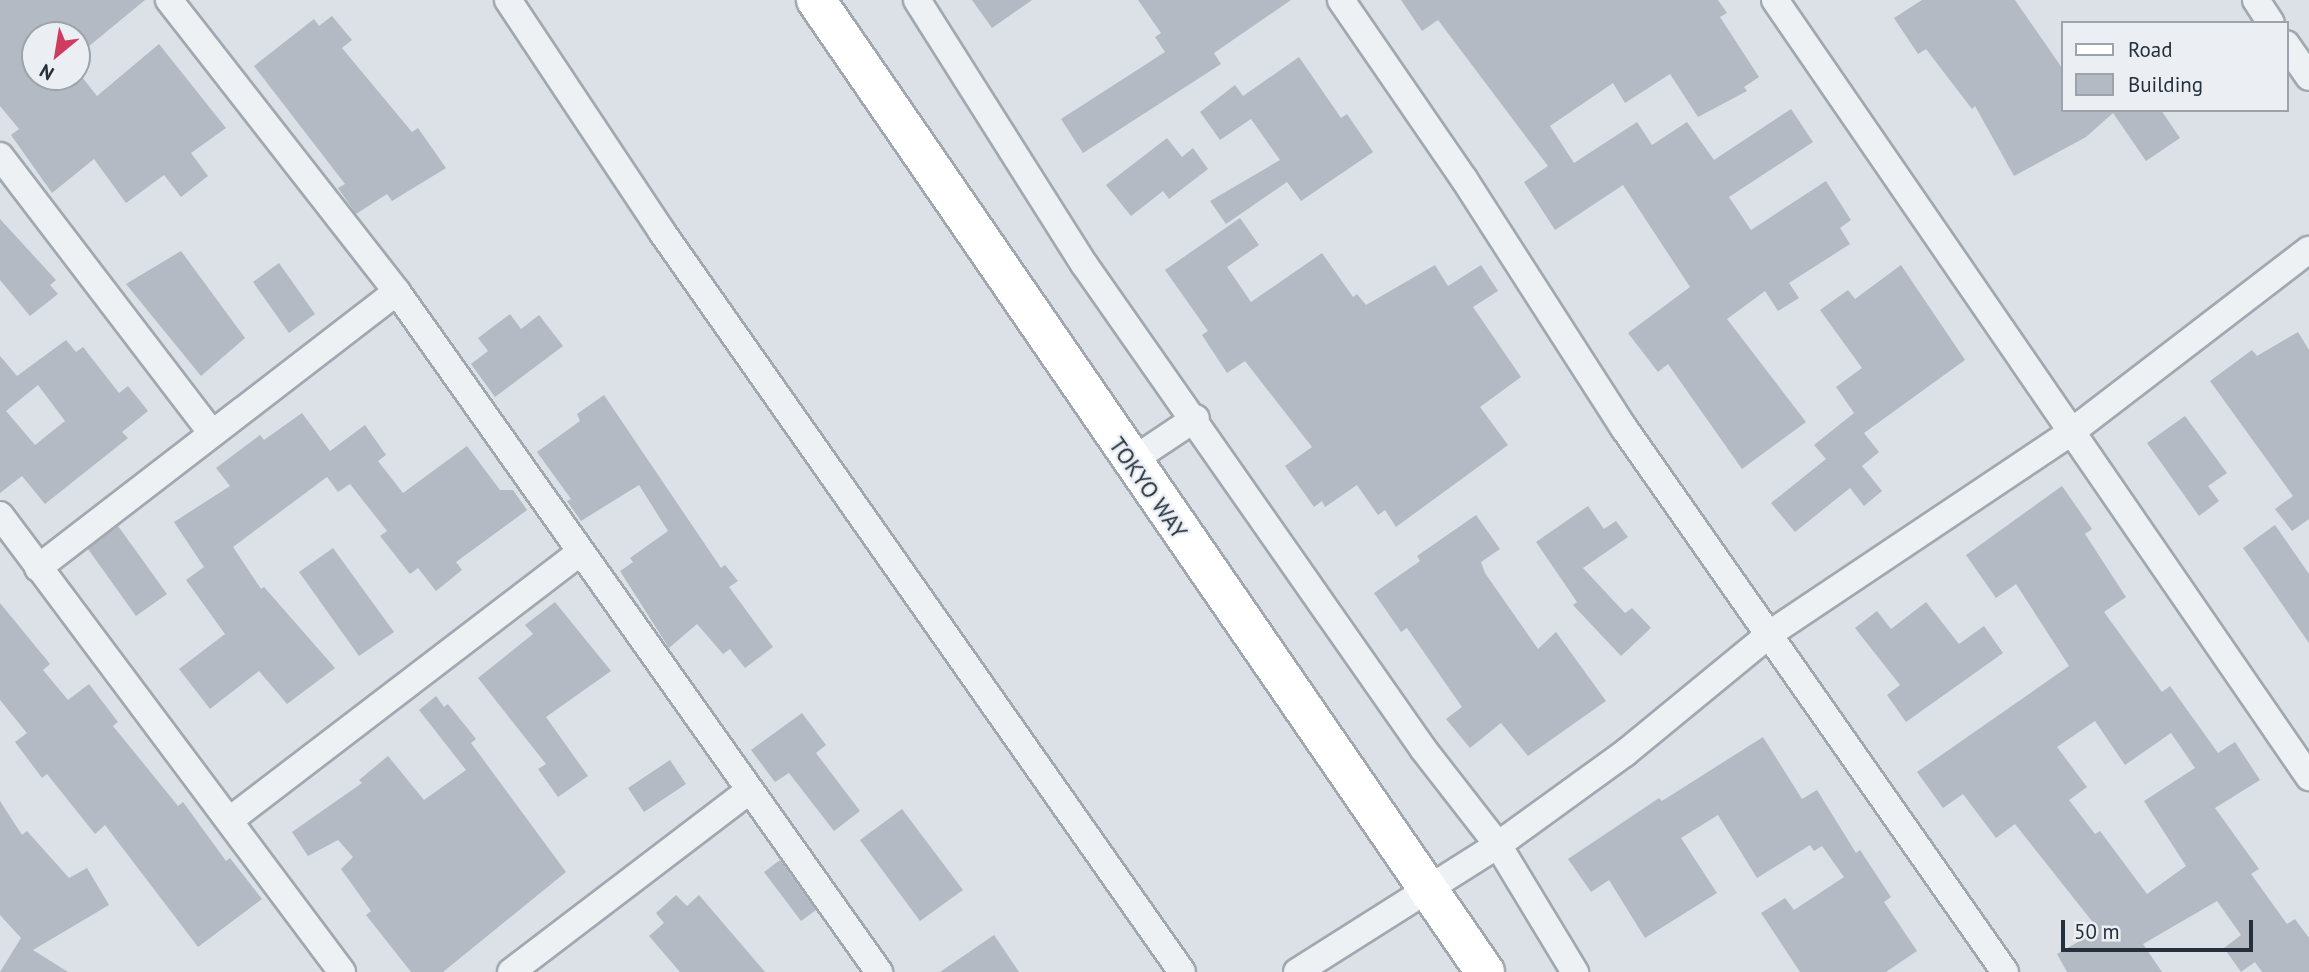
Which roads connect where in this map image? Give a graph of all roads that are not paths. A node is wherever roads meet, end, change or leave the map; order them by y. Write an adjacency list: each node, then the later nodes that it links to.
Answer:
1 (169, 0): 13 (street)
2 (508, 0): 31 (street)
3 (816, 0): 17 (main road, TOKYO WAY)
4 (917, 0): 14 (street)
5 (1341, 0): 21 (street)
6 (1775, 0): 15 (street)
7 (2256, 0): 8 (street)
8 (2270, 21)
9 (2288, 47): 10 (street)
10 (2309, 77)
11 (0, 156): 16 (street)
12 (2309, 250): 15 (street)
13 (397, 292): 16 (street); 19 (street)
14 (1196, 418): 17 (street); 26 (street)
15 (2074, 430): 21 (street); 22 (street)
16 (212, 433): 20 (street)
17 (1130, 462): 27 (main road, TOKYO WAY)
18 (0, 515): 20 (street)
19 (580, 552): 24 (street); 25 (street)
20 (38, 568): 25 (street)
21 (1771, 633): 26 (street); 35 (street)
22 (2302, 748): 23 (street)
23 (2309, 777)
24 (750, 790): 29 (street); 30 (street)
25 (230, 820): 28 (street)
26 (1498, 845): 27 (street); 34 (street)
27 (1430, 891): 32 (street); 33 (main road, TOKYO WAY)
28 (342, 972)
29 (511, 972)
30 (879, 972)
31 (1182, 972)
32 (1297, 972)
33 (1485, 972)
34 (1575, 972)
35 (2006, 972)

